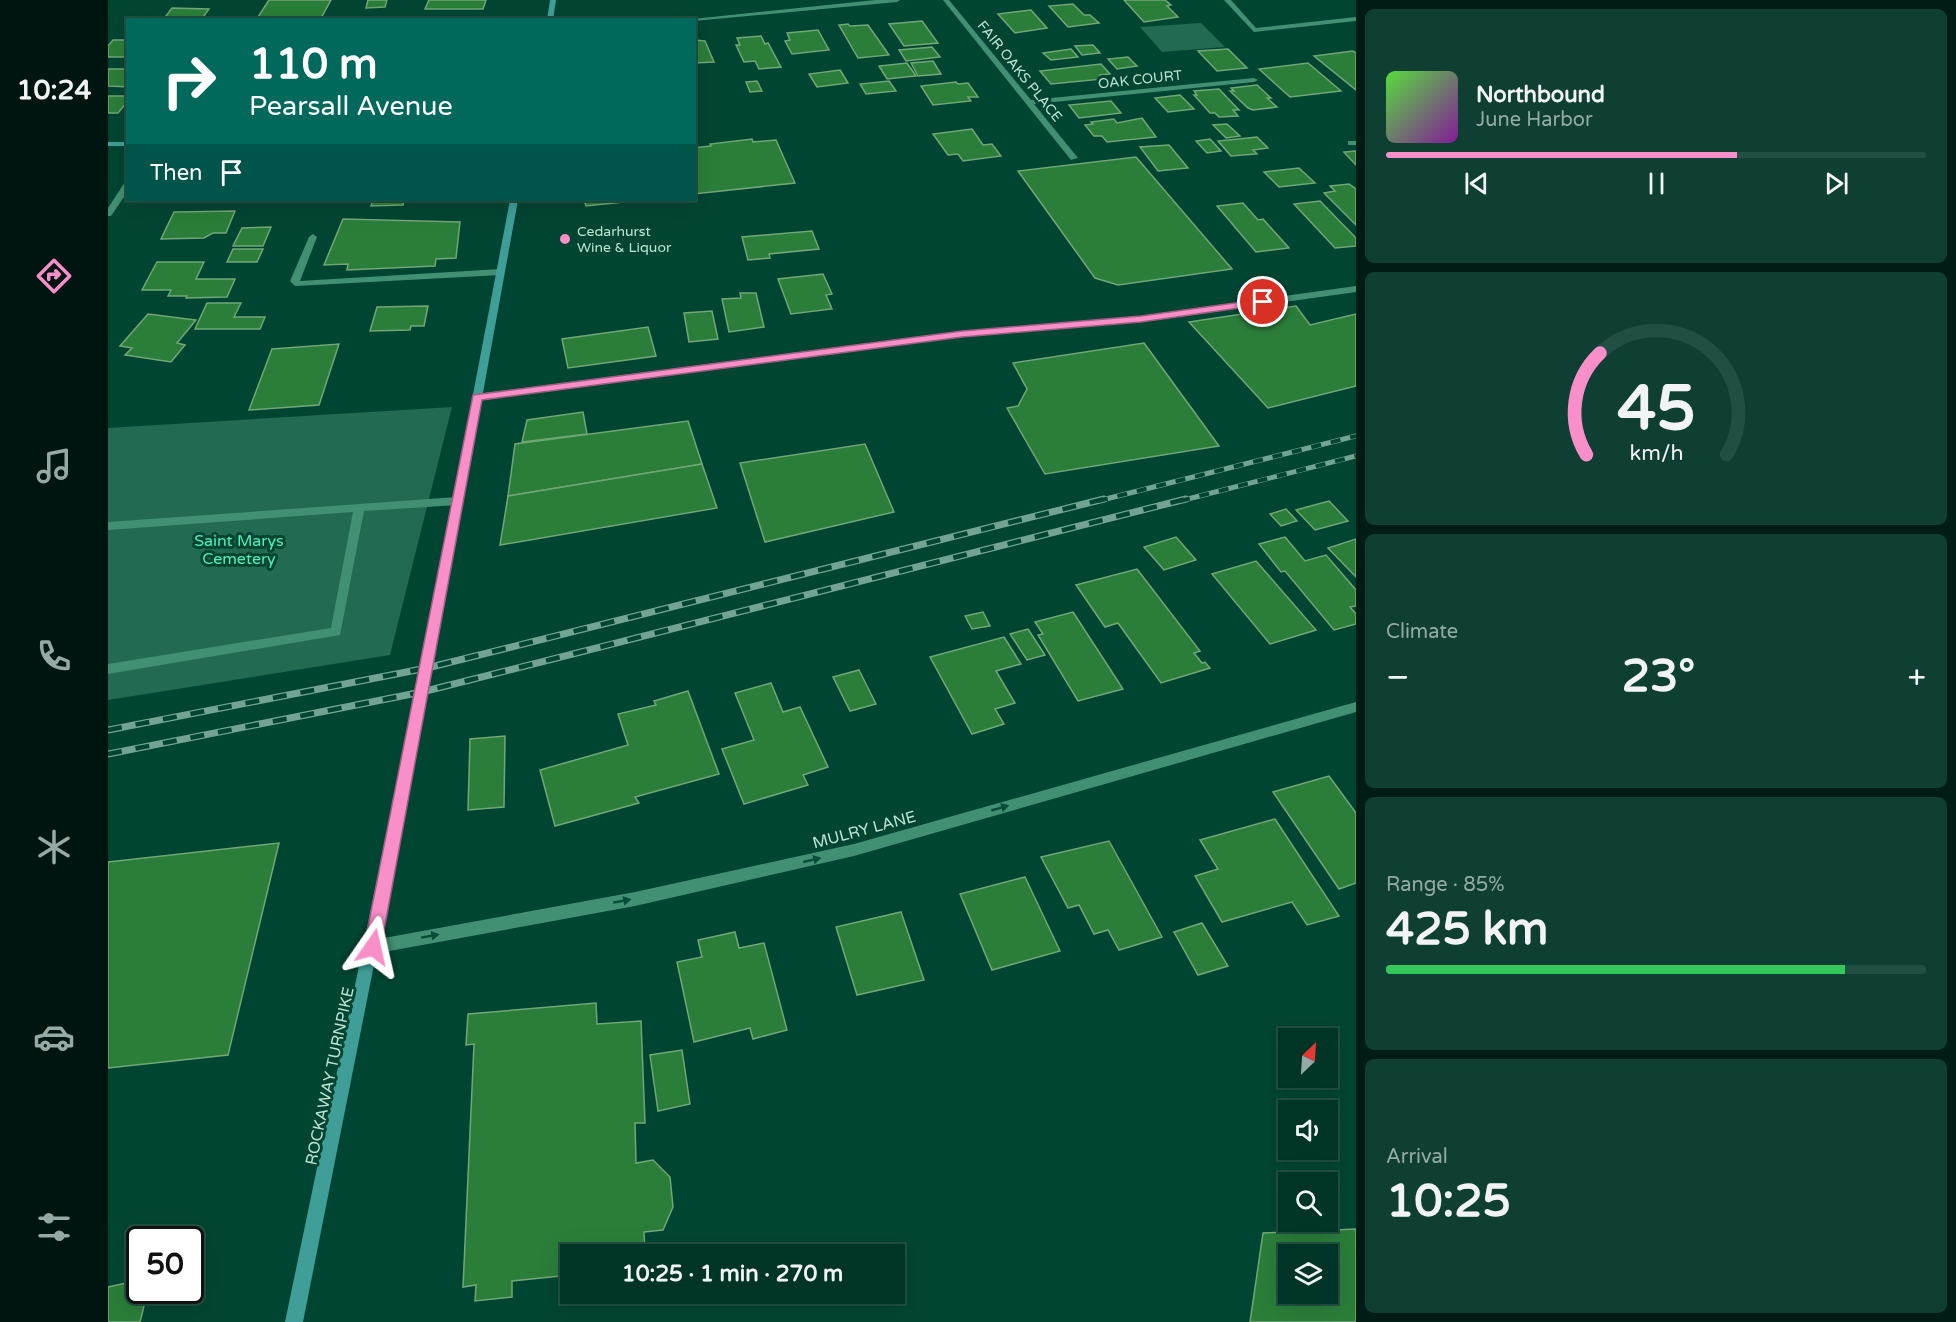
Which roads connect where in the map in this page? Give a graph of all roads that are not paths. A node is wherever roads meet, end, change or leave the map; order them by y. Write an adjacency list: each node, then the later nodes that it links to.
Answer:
1 (553, 0): 5 (main road)
2 (897, 0): 6 (street)
3 (946, 0): 9 (street, FAIR OAKS PLACE)
4 (1227, 0): 7 (street)
5 (550, 18)
6 (696, 19)
7 (1356, 19)
8 (1254, 80): 9 (street, OAK COURT)
9 (1029, 102): 12 (street, FAIR OAKS PLACE)
10 (108, 144): 11 (main road)
11 (126, 144)
12 (1074, 158)
13 (126, 187): 15 (street)
14 (514, 201): 17 (main road, ROCKAWAY TURNPIKE)
15 (108, 214)
16 (313, 237): 17 (street)
17 (501, 272): 19 (main road, ROCKAWAY TURNPIKE)
18 (1356, 289): 19 (street)
19 (477, 397): 20 (main road, ROCKAWAY TURNPIKE)
20 (458, 501): 21 (street); 25 (main road, ROCKAWAY TURNPIKE)
21 (359, 508): 22 (street); 23 (street)
22 (108, 526)
23 (108, 669)
24 (1356, 707): 25 (street, MULRY LANE, one-way to 24)
25 (373, 947): 26 (main road, ROCKAWAY TURNPIKE)
26 (294, 1322)

